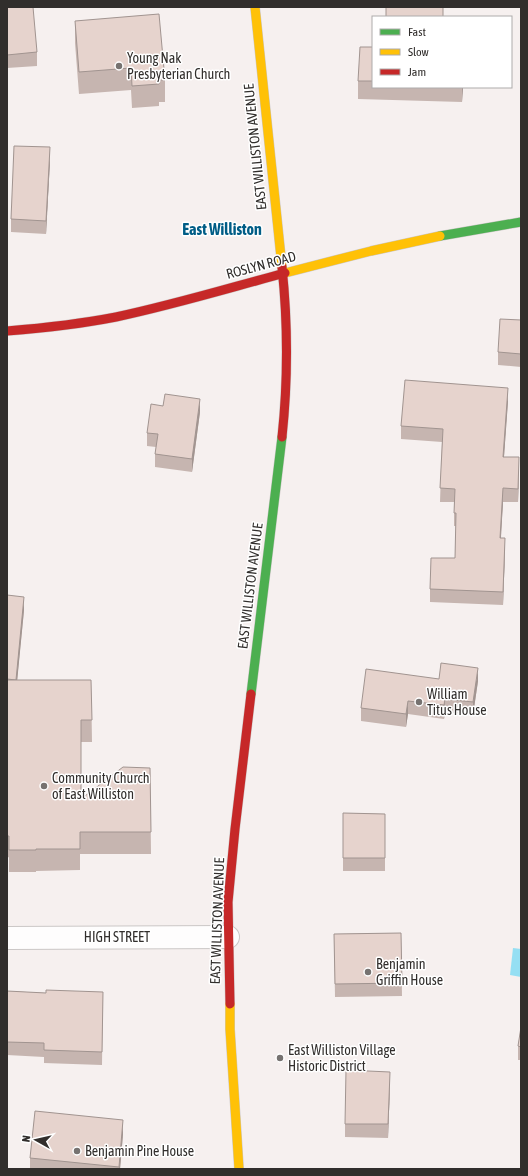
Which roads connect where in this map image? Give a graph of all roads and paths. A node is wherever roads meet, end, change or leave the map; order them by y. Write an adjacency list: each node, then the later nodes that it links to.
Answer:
1 (255, 7): 3 (main road, EAST WILLISTON AVENUE)
2 (521, 222): 3 (main road, ROSLYN ROAD)
3 (282, 273): 4 (main road, ROSLYN ROAD); 5 (main road, EAST WILLISTON AVENUE)
4 (7, 331)
5 (228, 937): 6 (street, HIGH STREET); 7 (main road, EAST WILLISTON AVENUE)
6 (7, 938)
7 (238, 1169)

